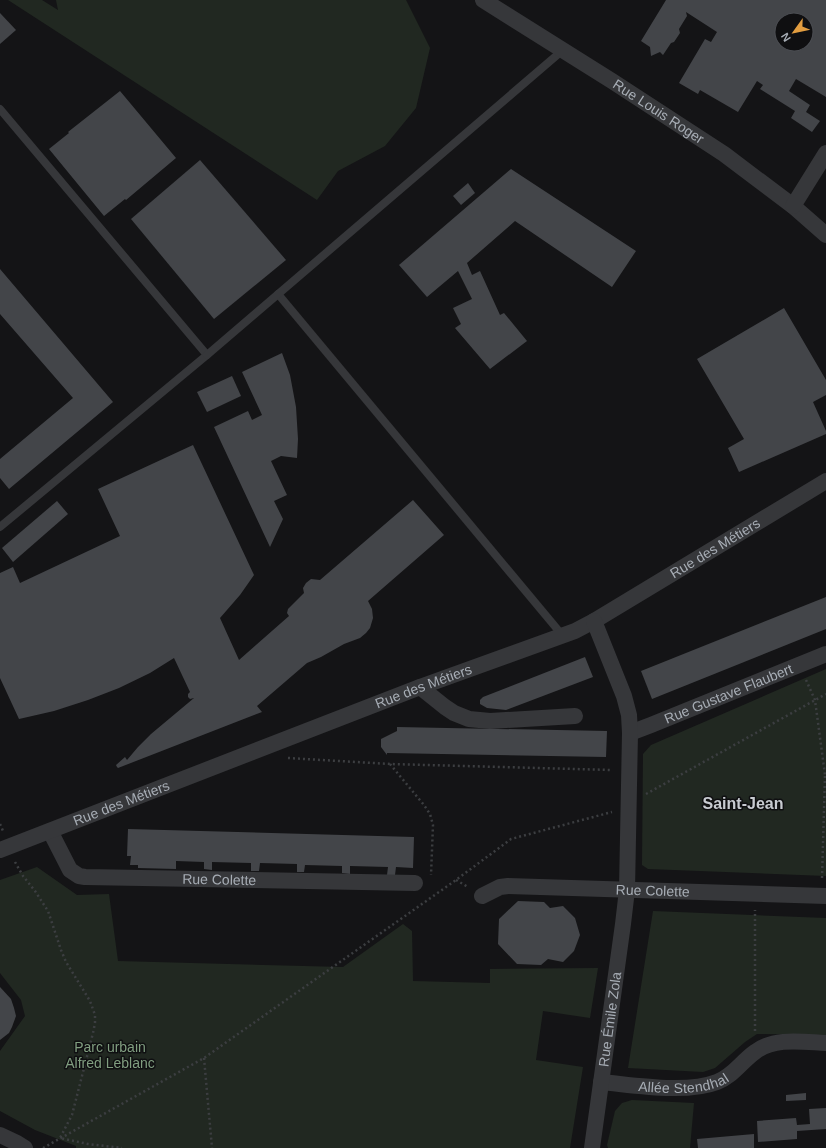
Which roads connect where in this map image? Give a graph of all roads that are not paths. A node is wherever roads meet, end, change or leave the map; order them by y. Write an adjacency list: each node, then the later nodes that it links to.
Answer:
1 (483, 0): 2 (street, Rue Louis Roger)
2 (563, 50): 5 (street, Rue Louis Roger); 7 (lane)
3 (0, 109): 8 (lane)
4 (826, 153): 5 (street)
5 (793, 206): 6 (street, Rue Louis Roger)
6 (826, 235)
7 (278, 294): 8 (lane); 12 (lane)
8 (207, 355): 10 (lane)
9 (826, 481): 11 (street, Rue des Métiers)
10 (0, 527)
11 (594, 621): 12 (street, Rue des Métiers); 16 (street, Rue Émile Zola)
12 (562, 636): 14 (street, Rue des Métiers)
13 (826, 654): 16 (street, Rue Gustave Flaubert)
14 (420, 687): 15 (street); 17 (street, Rue des Métiers)
15 (575, 716)
16 (630, 733): 20 (street, Rue Émile Zola)
17 (50, 831): 18 (street, Rue des Métiers); 19 (street, Rue Colette)
18 (5, 849)
19 (415, 883)
20 (627, 890): 21 (street, Rue Colette); 22 (street, Rue Colette); 24 (street, Rue Émile Zola)
21 (482, 896)
22 (824, 896)
23 (826, 1043): 24 (street, Allée Stendhal)
24 (601, 1082): 27 (street, Rue Émile Zola)
25 (0, 1135): 26 (street)
26 (25, 1148)
27 (592, 1148)

